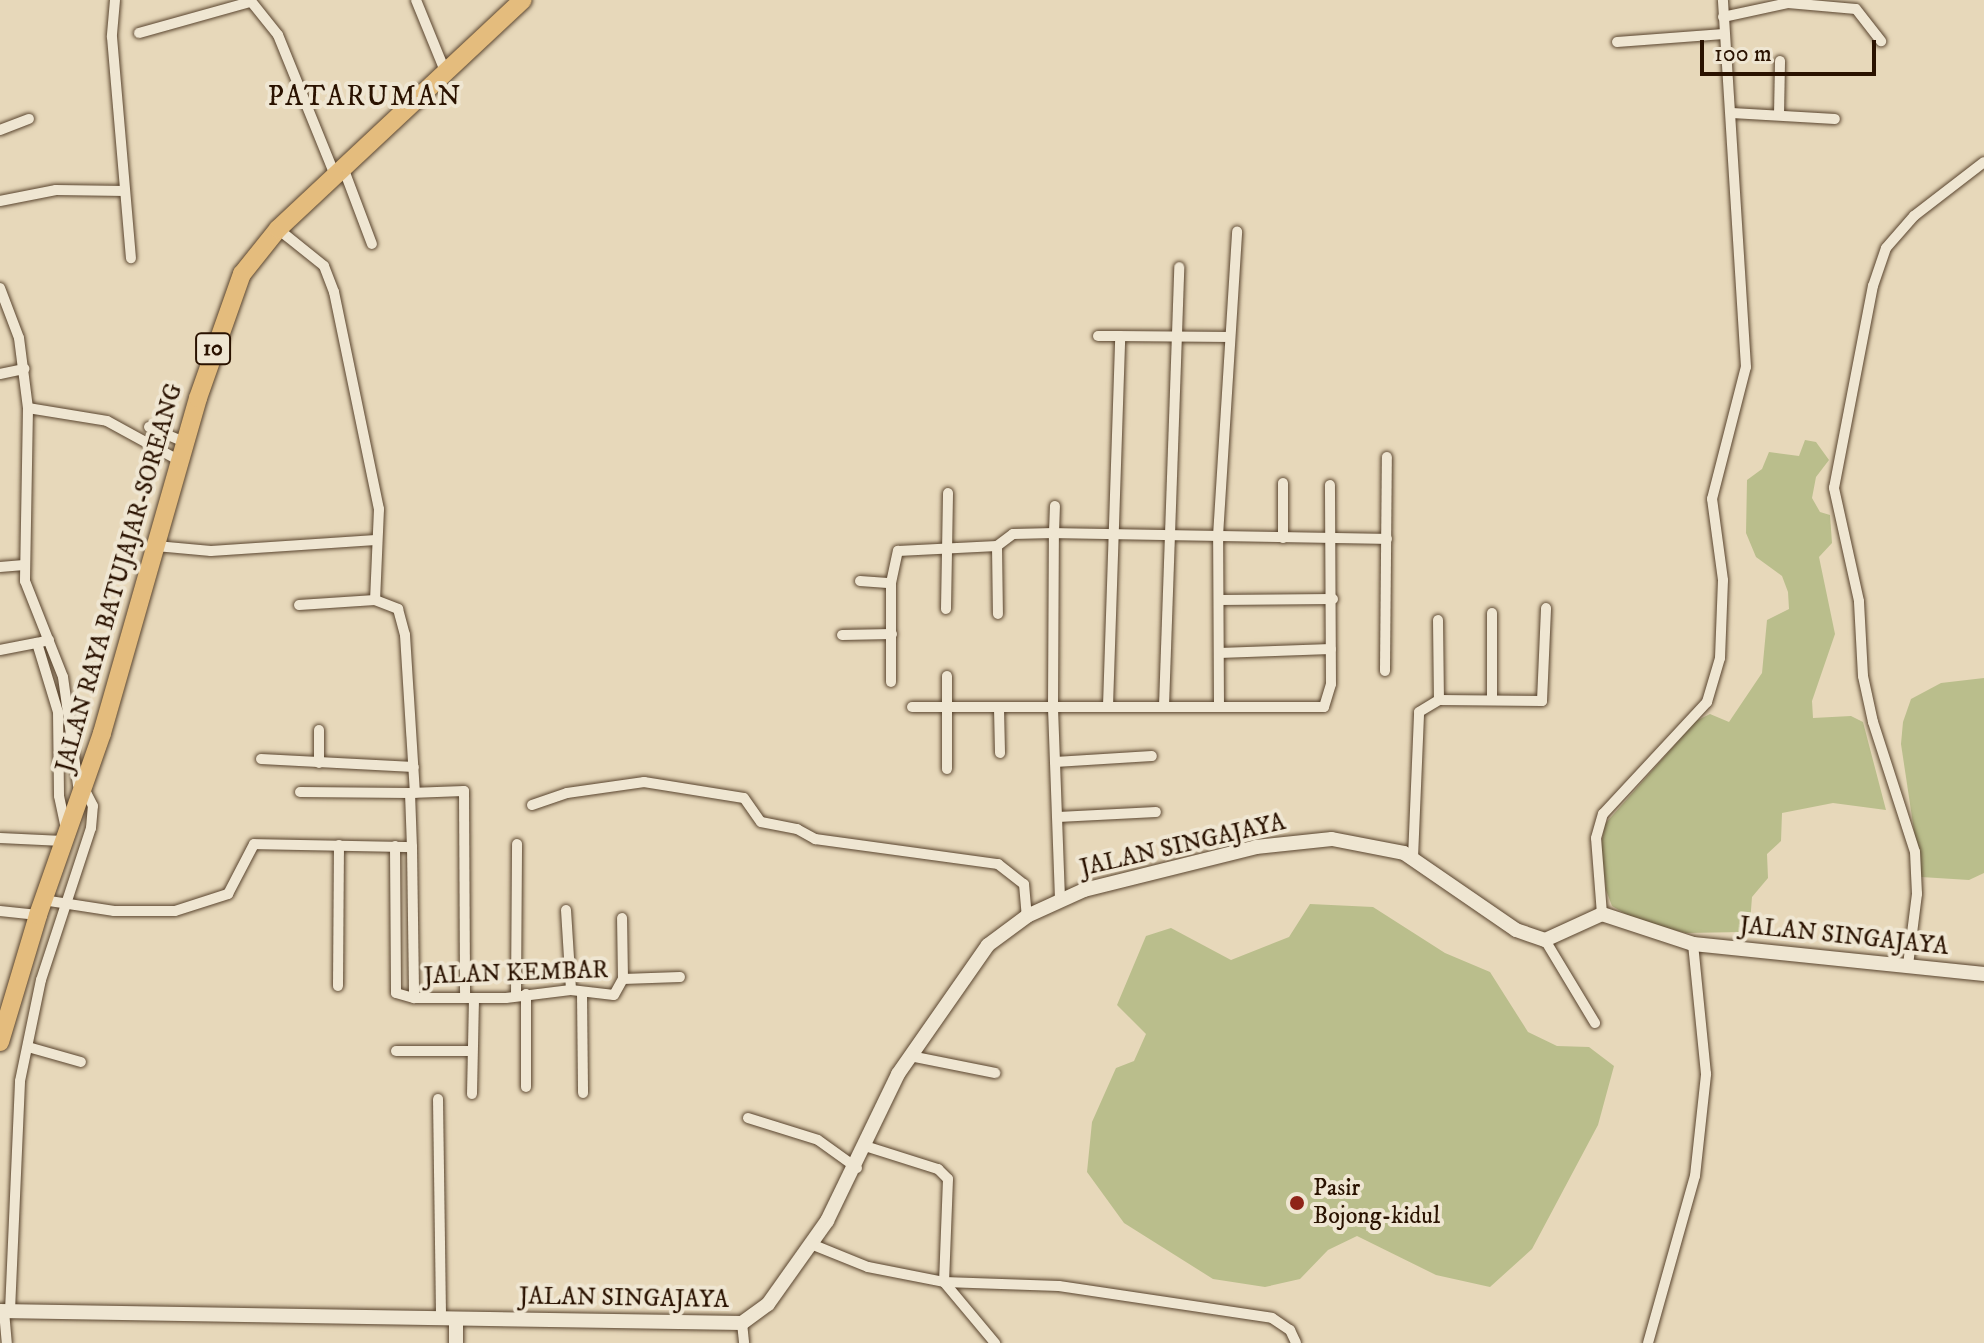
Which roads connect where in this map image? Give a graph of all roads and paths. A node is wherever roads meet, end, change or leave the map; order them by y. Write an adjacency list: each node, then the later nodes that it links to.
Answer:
1 (115, 0): 20 (street)
2 (416, 0): 12 (street)
3 (523, 0): 12 (highway, JALAN RAYA BATUJAJAR-SOREANG / 10)
4 (1723, 0): 6 (street)
5 (250, 1): 7 (street); 19 (street)
6 (1723, 17): 8 (street); 9 (street)
7 (139, 33)
8 (1724, 34): 10 (street); 13 (street)
9 (1881, 41)
10 (1617, 42)
11 (1780, 61): 14 (street)
12 (445, 71): 19 (highway, JALAN RAYA BATUJAJAR-SOREANG / 10)
13 (1732, 113): 14 (street); 110 (street)
14 (1779, 115): 16 (street)
15 (29, 119): 17 (street)
16 (1835, 119)
17 (0, 130)
18 (1984, 162): 115 (street)
19 (340, 174): 22 (highway, JALAN RAYA BATUJAJAR-SOREANG / 10); 24 (street)
20 (125, 191): 21 (street); 25 (street)
21 (0, 201)
22 (278, 229): 36 (highway, JALAN RAYA BATUJAJAR-SOREANG / 10); 50 (street)
23 (1237, 232): 31 (street)
24 (372, 244)
25 (131, 258)
26 (1179, 267): 28 (street)
27 (0, 288): 32 (street)
28 (1175, 335): 30 (street); 31 (street); 45 (street)
29 (1098, 336): 30 (street)
30 (1120, 336): 43 (street)
31 (1227, 337): 46 (street)
32 (24, 369): 33 (street); 34 (street)
33 (0, 374)
34 (28, 408): 38 (street); 54 (street)
35 (149, 427): 36 (street)
36 (185, 442): 38 (highway, JALAN RAYA BATUJAJAR-SOREANG / 10)
37 (1387, 457): 49 (street)
38 (180, 461): 51 (highway, JALAN RAYA BATUJAJAR-SOREANG / 10)
39 (1283, 483): 47 (street)
40 (1330, 485): 48 (street)
41 (948, 493): 53 (street)
42 (1055, 506): 44 (street)
43 (1116, 532): 44 (street); 45 (street); 78 (street)
44 (1054, 533): 52 (street); 82 (street)
45 (1167, 534): 46 (street); 79 (street)
46 (1218, 536): 47 (street); 60 (street)
47 (1283, 538): 48 (street)
48 (1332, 538): 49 (street); 58 (street)
49 (1387, 539): 73 (street)
50 (376, 540): 51 (street); 59 (street)
51 (156, 546): 95 (highway, JALAN RAYA BATUJAJAR-SOREANG / 10)
52 (997, 546): 53 (street); 65 (street)
53 (947, 548): 57 (street); 63 (street)
54 (24, 565): 55 (street); 69 (street)
55 (0, 567)
56 (860, 581): 57 (street)
57 (891, 583): 67 (street)
58 (1333, 599): 60 (street); 70 (street)
59 (375, 600): 61 (street); 91 (street, JALAN KEMBAR)
60 (1219, 600): 72 (street)
61 (299, 605)
62 (1546, 608): 76 (street)
63 (946, 609)
64 (1492, 613): 76 (street)
65 (998, 614)
66 (1438, 620): 77 (street)
67 (892, 634): 68 (street); 75 (street)
68 (842, 635)
69 (43, 641): 71 (street); 95 (street); 99 (street)
70 (1331, 649): 72 (street); 80 (street)
71 (0, 650)
72 (1219, 653): 80 (street)
73 (1385, 671)
74 (947, 676): 84 (street)
75 (891, 682)
76 (1492, 699): 77 (street)
77 (1439, 700): 105 (street)
78 (1108, 706): 79 (street); 82 (street)
79 (1164, 706): 80 (street)
80 (1219, 706)
81 (912, 707): 84 (street)
82 (1053, 707): 83 (street); 89 (street)
83 (999, 708): 84 (street); 86 (street)
84 (949, 709): 92 (street)
85 (319, 730): 90 (street)
86 (1000, 753)
87 (1152, 756): 89 (street)
88 (261, 759): 90 (street)
89 (1055, 762): 98 (street)
90 (319, 763): 91 (street)
91 (414, 767): 94 (street, JALAN KEMBAR)
92 (947, 769)
93 (300, 792): 94 (street)
94 (412, 793): 104 (street, JALAN KEMBAR); 124 (street)
95 (80, 797): 99 (highway, JALAN RAYA BATUJAJAR-SOREANG / 10); 107 (street)
96 (532, 805): 111 (street)
97 (1156, 812): 98 (street)
98 (1058, 817): 106 (street)
99 (66, 833): 100 (street); 107 (highway, JALAN RAYA BATUJAJAR-SOREANG / 10)
100 (0, 838)
101 (517, 844): 122 (street)
102 (339, 845): 103 (street); 107 (street); 119 (street)
103 (395, 846): 104 (street); 123 (street)
104 (412, 847): 123 (street, JALAN KEMBAR)
105 (1413, 858): 106 (street, JALAN SINGAJAYA); 113 (street, JALAN SINGAJAYA)
106 (1060, 899): 111 (street, JALAN SINGAJAYA)
107 (51, 906): 109 (street); 120 (highway, JALAN RAYA BATUJAJAR-SOREANG / 10); 127 (street)
108 (566, 910): 121 (street)
109 (0, 911)
110 (1602, 914): 113 (street); 114 (street, JALAN SINGAJAYA)
111 (1027, 916): 130 (street, JALAN SINGAJAYA)
112 (622, 918): 118 (street, JALAN KEMBAR)
113 (1545, 940): 125 (street)
114 (1693, 944): 115 (street, JALAN SINGAJAYA); 151 (street)
115 (1908, 965): 116 (street, JALAN SINGAJAYA)
116 (1984, 974)
117 (680, 977): 118 (street)
118 (623, 979): 121 (street, JALAN KEMBAR)
119 (338, 986)
120 (8, 989): 126 (highway, JALAN RAYA BATUJAJAR-SOREANG / 10)
121 (577, 992): 122 (street, JALAN KEMBAR); 134 (street)
122 (521, 995): 124 (street, JALAN KEMBAR); 133 (street)
123 (414, 998): 124 (street, JALAN KEMBAR)
124 (469, 998): 129 (street)
125 (1595, 1023)
126 (0, 1042)
127 (28, 1047): 131 (street); 142 (street)
128 (396, 1051): 129 (street)
129 (472, 1051): 135 (street)
130 (910, 1056): 132 (street); 138 (street, JALAN SINGAJAYA)
131 (81, 1062)
132 (995, 1073)
133 (526, 1087)
134 (583, 1093)
135 (472, 1094)
136 (438, 1099): 143 (street)
137 (748, 1118): 139 (street)
138 (865, 1146): 139 (street, JALAN SINGAJAYA); 141 (street)
139 (857, 1168): 140 (street, JALAN SINGAJAYA)
140 (811, 1244): 141 (street); 144 (street, JALAN SINGAJAYA)
141 (944, 1282): 145 (street); 150 (street)
142 (5, 1311): 143 (street, JALAN SINGAJAYA); 146 (street)
143 (449, 1319): 144 (street, JALAN SINGAJAYA); 147 (street)
144 (742, 1323): 148 (street)
145 (982, 1338): 149 (street)
146 (7, 1343)
147 (456, 1343)
148 (744, 1343)
149 (995, 1343)
150 (1296, 1343)
151 (1648, 1343)

